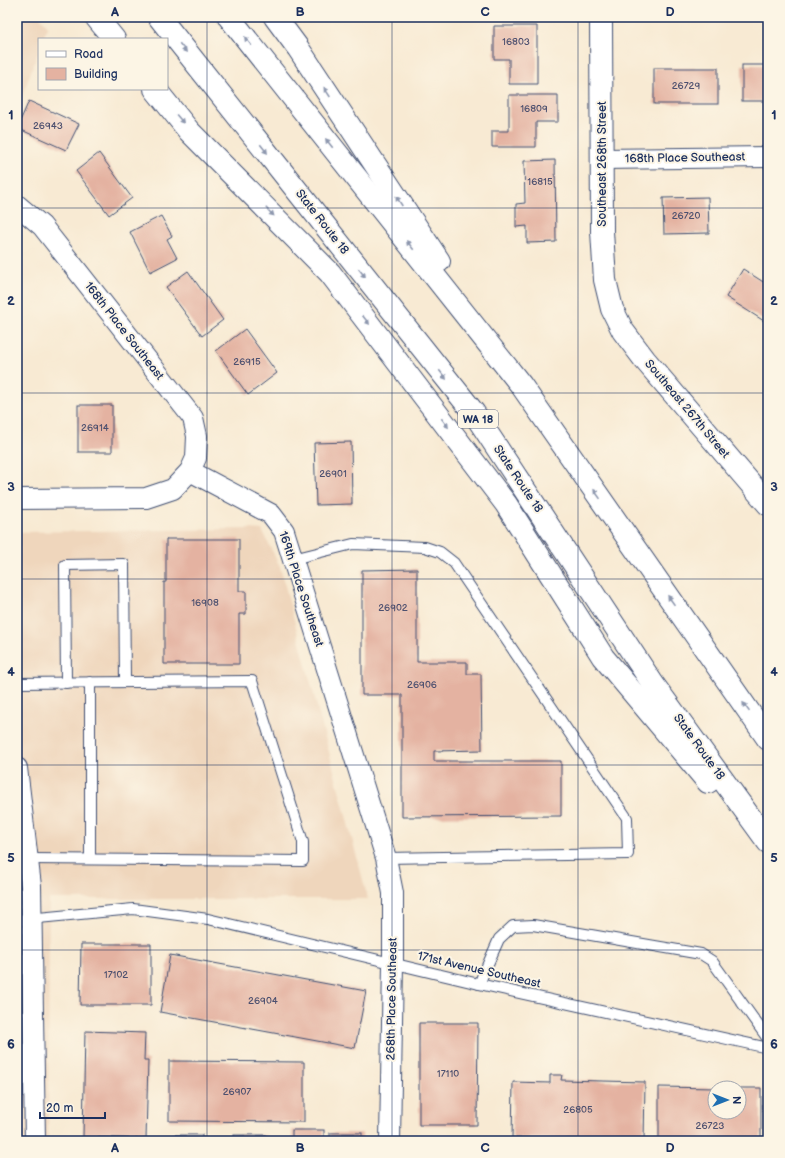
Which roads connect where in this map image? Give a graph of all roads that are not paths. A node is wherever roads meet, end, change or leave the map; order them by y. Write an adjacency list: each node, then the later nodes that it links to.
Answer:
1 (96, 17): 6 (main road)
2 (159, 17): 23 (main road, State Route 18 / WA 18, one-way to 23)
3 (229, 17): 12 (main road, one-way to 3)
4 (275, 17): 12 (main road, one-way to 4)
5 (601, 17): 9 (main road, Southeast 268th Street)
6 (113, 38)
7 (156, 90): 24 (main road, one-way to 24)
8 (768, 157): 9 (street, 168th Place Southeast)
9 (601, 159): 11 (main road, Southeast 268th Street)
10 (17, 205): 13 (street, 168th Place Southeast)
11 (612, 309): 15 (main road, Southeast 267th Street)
12 (521, 385): 21 (main road, one-way to 12)
13 (190, 472): 14 (street); 16 (street, 169th Place Southeast)
14 (17, 499)
15 (768, 504)
16 (293, 559): 25 (street, 169th Place Southeast); 25 (lane)
17 (66, 682): 18 (lane); 19 (lane); 20 (lane)
18 (90, 682): 19 (lane); 27 (lane)
19 (125, 682): 27 (lane)
20 (17, 683)
21 (768, 739)
22 (17, 768): 26 (street)
23 (768, 842)
24 (768, 853)
25 (386, 858): 29 (street, 268th Place Southeast)
26 (28, 859): 27 (lane); 28 (street)
27 (90, 859)
28 (24, 919): 29 (lane, 171st Avenue Southeast); 33 (street)
29 (393, 963): 30 (lane, 171st Avenue Southeast); 34 (street, 268th Place Southeast)
30 (479, 984): 31 (lane); 32 (lane, 171st Avenue Southeast)
31 (768, 1039)
32 (768, 1048)
33 (35, 1141)
34 (390, 1141)

